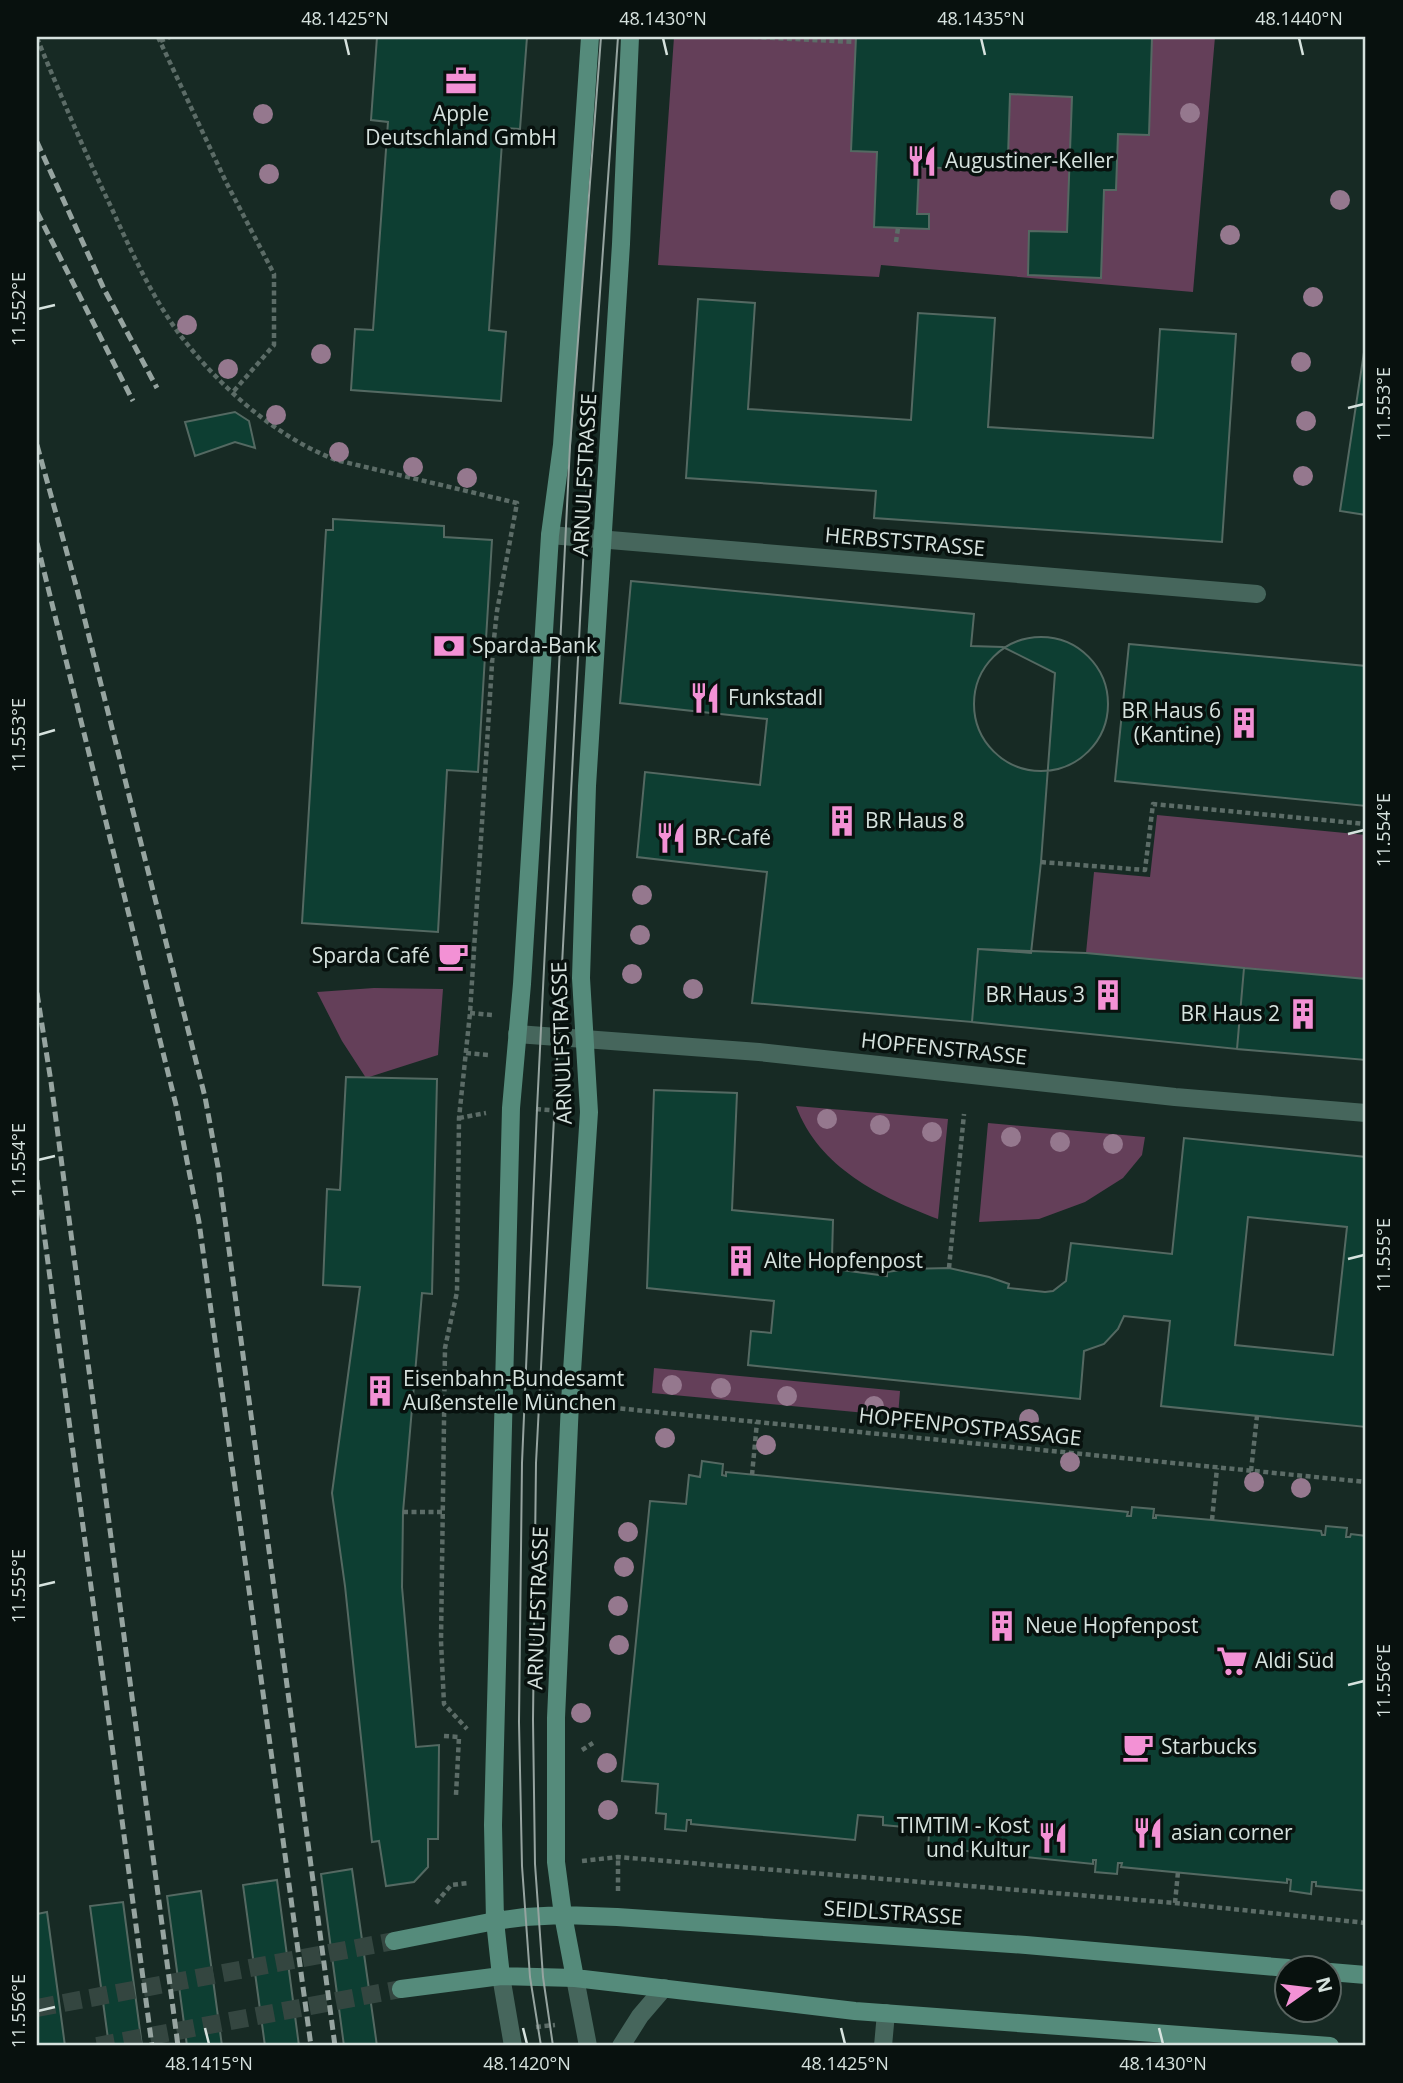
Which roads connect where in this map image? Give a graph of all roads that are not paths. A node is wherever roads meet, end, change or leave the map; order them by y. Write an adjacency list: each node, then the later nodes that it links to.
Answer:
1 (590, 37): 3 (street, ARNULFSTRASSE)
2 (630, 37): 4 (street, ARNULFSTRASSE)
3 (550, 535): 4 (street, HERBSTSTRASSE); 6 (street, ARNULFSTRASSE)
4 (604, 540): 5 (street, HERBSTSTRASSE); 7 (street, ARNULFSTRASSE)
5 (1257, 594)
6 (517, 1034): 7 (street, HOPFENSTRASSE); 10 (street, ARNULFSTRASSE)
7 (585, 1040): 8 (street, HOPFENSTRASSE); 9 (street, ARNULFSTRASSE)
8 (1366, 1113)
9 (563, 1915): 10 (street, SEIDLSTRASSE); 12 (street, SEIDLSTRASSE); 16 (street, ARNULFSTRASSE)
10 (495, 1921): 11 (street, SEIDLSTRASSE); 15 (street, ARNULFSTRASSE)
11 (394, 1941)
12 (1274, 1967)
13 (1344, 1973): 14 (street)
14 (1366, 1975)
15 (501, 1976): 16 (street); 18 (street); 20 (street, ARNULFSTRASSE)
16 (575, 1978): 17 (street); 21 (street, ARNULFSTRASSE)
17 (664, 1988): 19 (street); 22 (street)
18 (401, 1989)
19 (886, 2013): 23 (street); 24 (street)
20 (513, 2046)
21 (588, 2046)
22 (621, 2046)
23 (883, 2046)
24 (1330, 2046)

